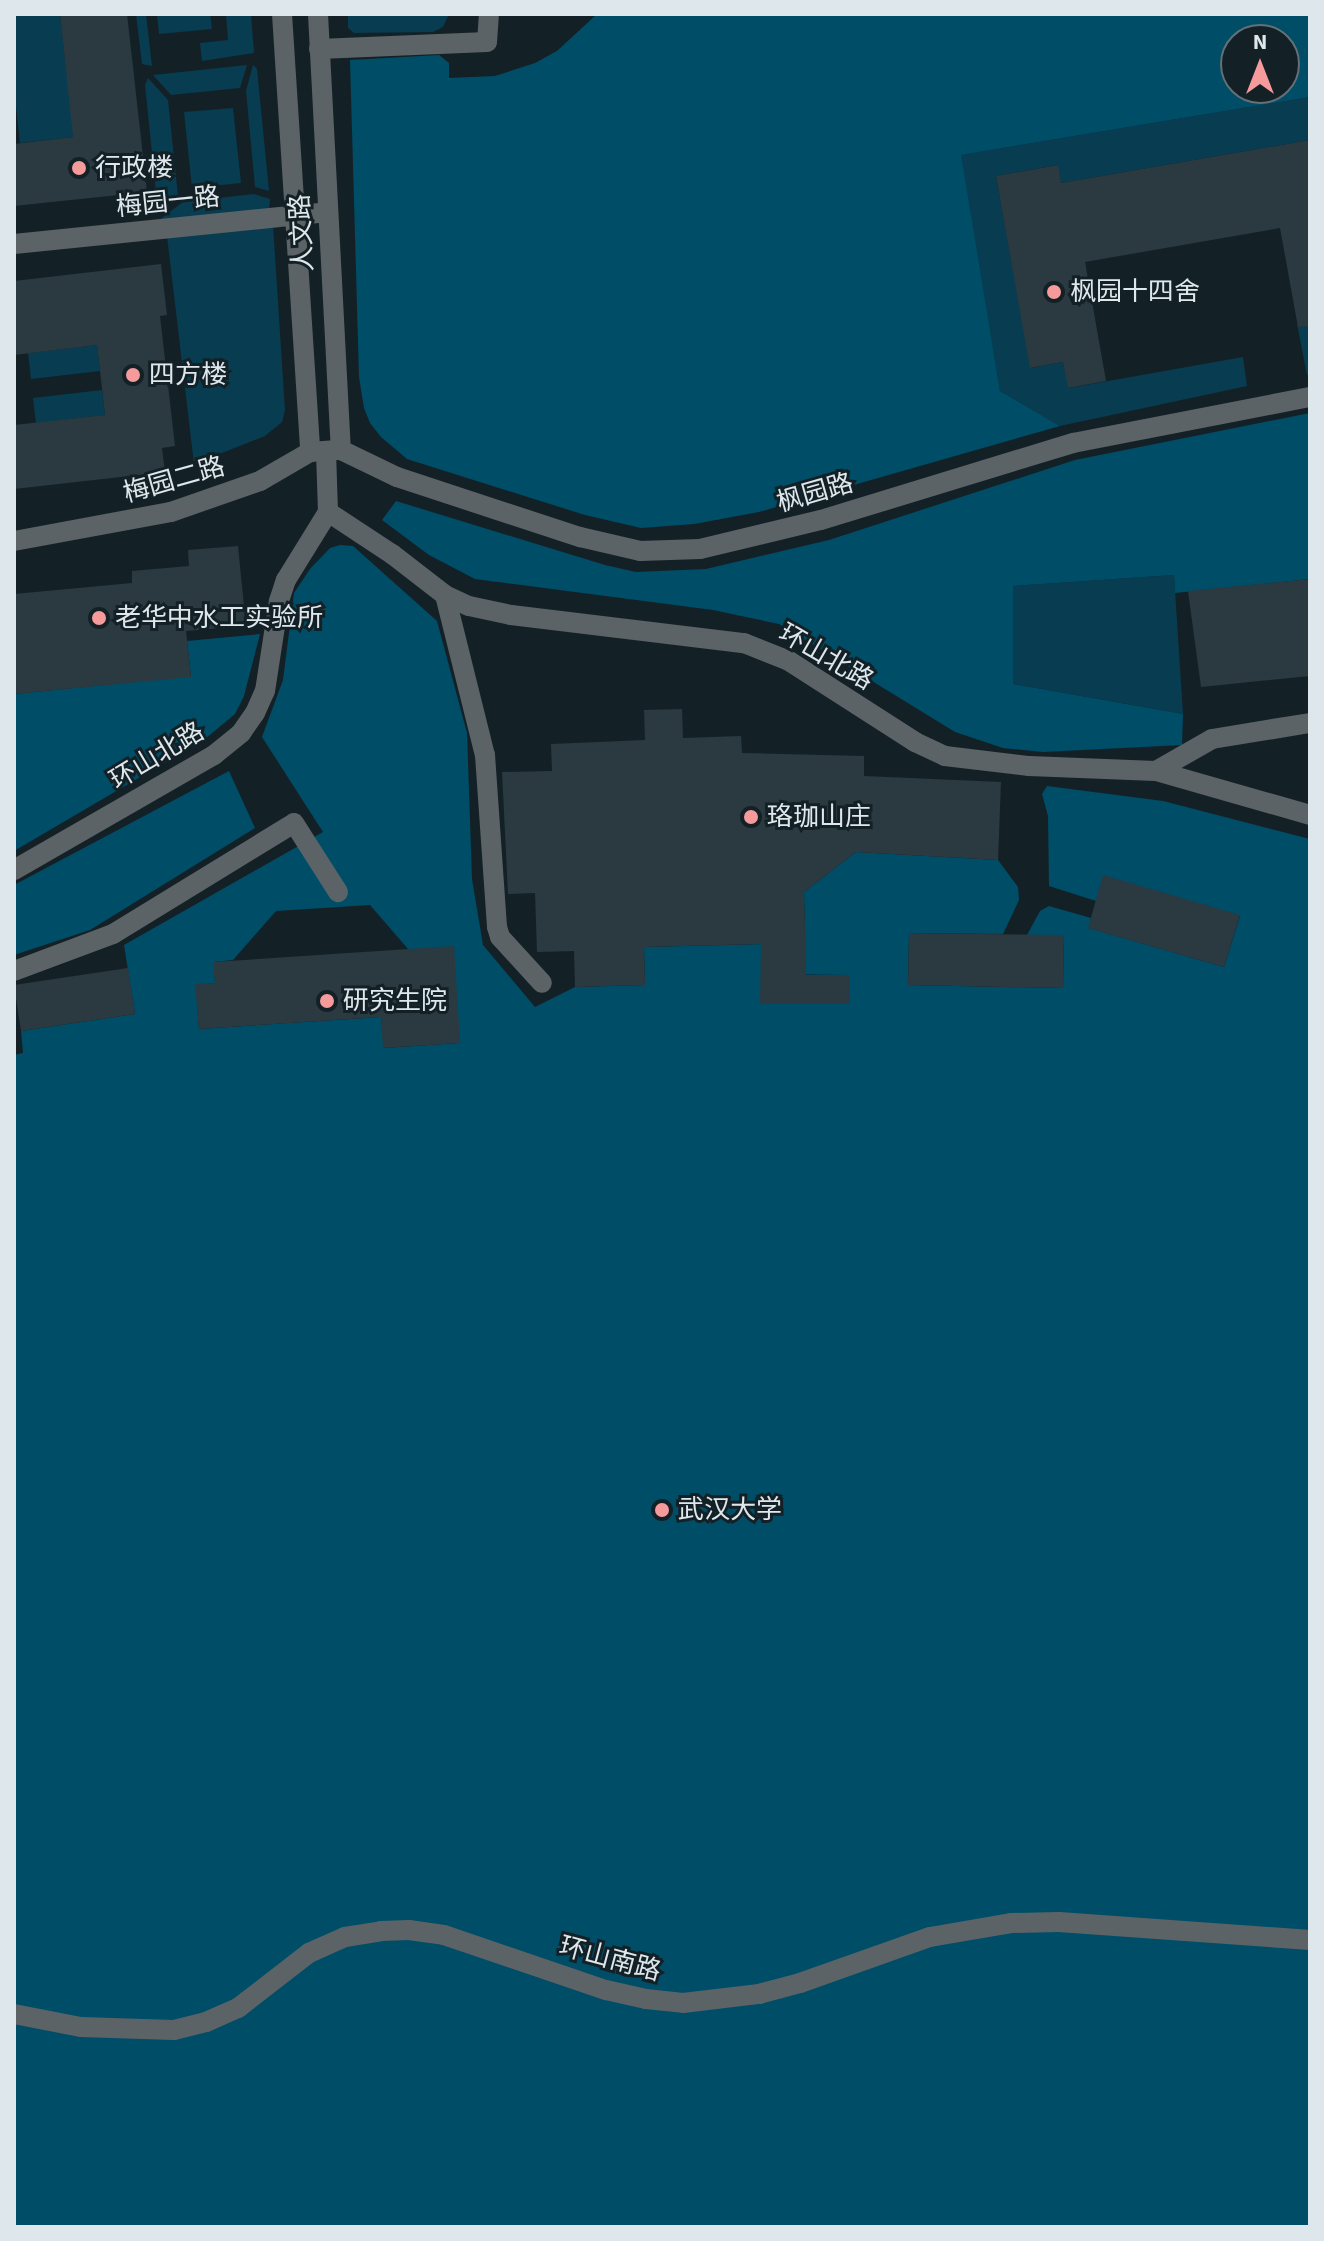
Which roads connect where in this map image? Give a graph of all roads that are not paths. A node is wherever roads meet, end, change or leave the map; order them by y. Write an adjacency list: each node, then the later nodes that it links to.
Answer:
1 (282, 14): 6 (street)
2 (318, 14): 4 (street, 人文路)
3 (489, 14): 4 (street)
4 (319, 49): 5 (street, 人文路)
5 (327, 212): 6 (street, 梅园一路); 9 (street, 人文路)
6 (295, 215): 7 (street, 梅园一路); 9 (street)
7 (14, 244)
8 (1310, 397): 9 (street, 枫园路)
9 (326, 451): 10 (street); 11 (street, 梅园二路)
10 (328, 512): 12 (street, 环山北路); 16 (street, 环山北路)
11 (14, 541)
12 (445, 595): 14 (street, 环山北路); 19 (street)
13 (1310, 723): 14 (street)
14 (1156, 771): 15 (street, 环山北路)
15 (1310, 815)
16 (14, 870)
17 (338, 892): 18 (street)
18 (14, 971)
19 (542, 983)
20 (1310, 1940): 21 (street, 环山南路)
21 (14, 2014)

